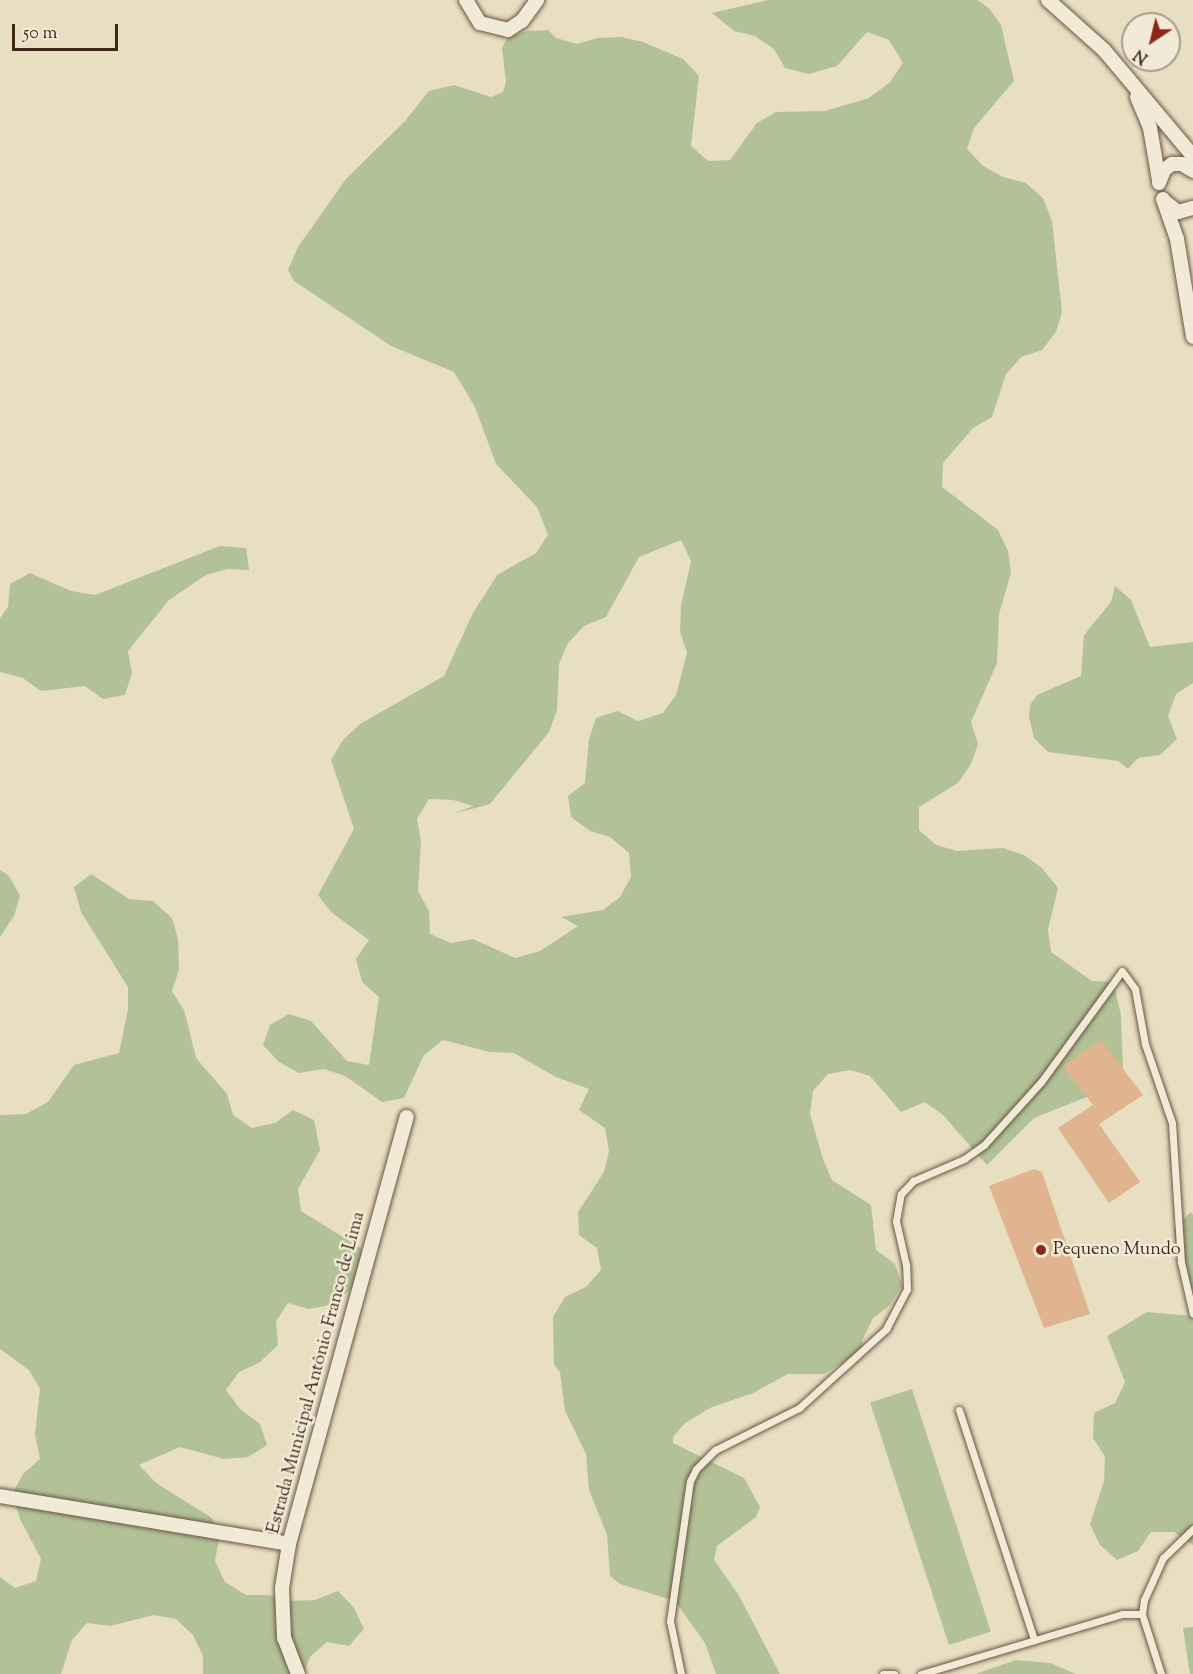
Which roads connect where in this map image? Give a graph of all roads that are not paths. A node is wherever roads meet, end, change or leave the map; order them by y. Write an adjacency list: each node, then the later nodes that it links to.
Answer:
1 (466, 0): 2 (street)
2 (537, 0)
3 (1054, 2): 4 (street)
4 (1121, 71)
5 (1122, 72): 6 (street); 7 (street)
6 (1192, 165): 7 (street)
7 (1159, 180): 8 (street)
8 (1163, 199): 9 (street); 10 (street)
9 (1191, 209): 10 (street)
10 (1177, 239): 11 (street)
11 (1193, 337)
12 (407, 1117): 17 (street, Estrada Municipal Antônio Franco de Lima)
13 (1193, 1314): 21 (lane)
14 (959, 1410): 19 (lane)
15 (0, 1496): 17 (street)
16 (1193, 1529): 18 (lane)
17 (289, 1544): 20 (street, Estrada Municipal Antônio Franco de Lima)
18 (1142, 1614): 19 (lane); 25 (lane)
19 (1034, 1640): 24 (lane)
20 (297, 1674)
21 (681, 1674)
22 (883, 1674): 23 (lane)
23 (894, 1674)
24 (921, 1674)
25 (1161, 1674)

